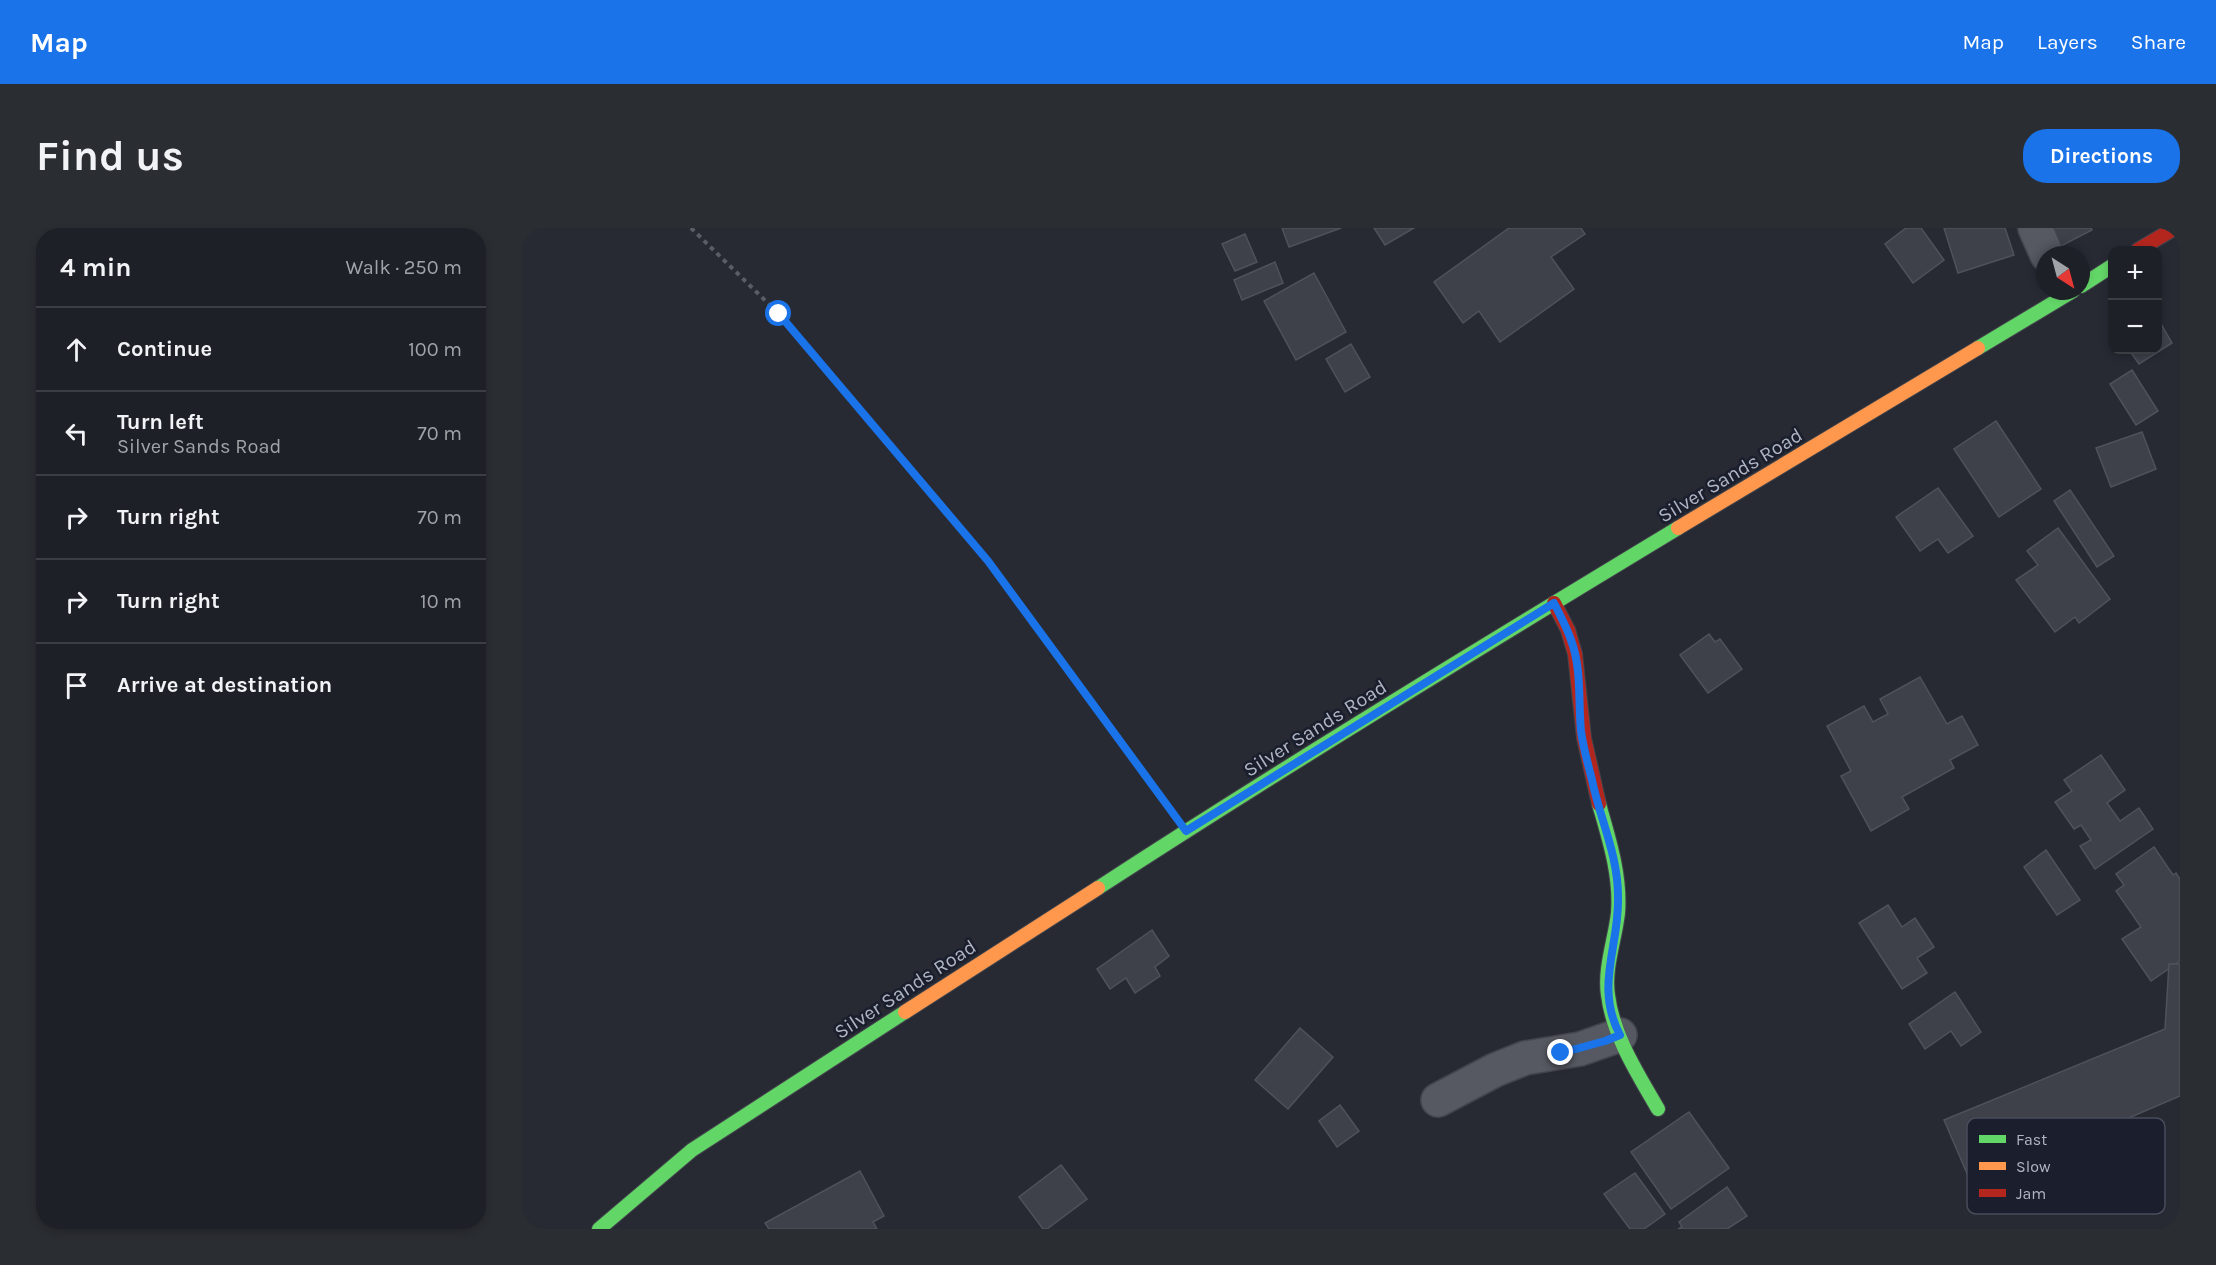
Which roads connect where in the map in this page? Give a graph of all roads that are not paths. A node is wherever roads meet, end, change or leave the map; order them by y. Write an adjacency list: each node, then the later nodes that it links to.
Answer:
1 (2035, 228): 3 (street)
2 (2175, 228): 4 (street)
3 (2043, 246)
4 (2145, 246)
5 (2108, 268): 6 (street, Silver Sands Road)
6 (2090, 279)
7 (2055, 300): 8 (street, Silver Sands Road)
8 (1554, 603): 9 (street); 12 (street, Silver Sands Road)
9 (1620, 1035): 10 (street); 11 (street)
10 (1438, 1100)
11 (1658, 1109)
12 (599, 1229)

